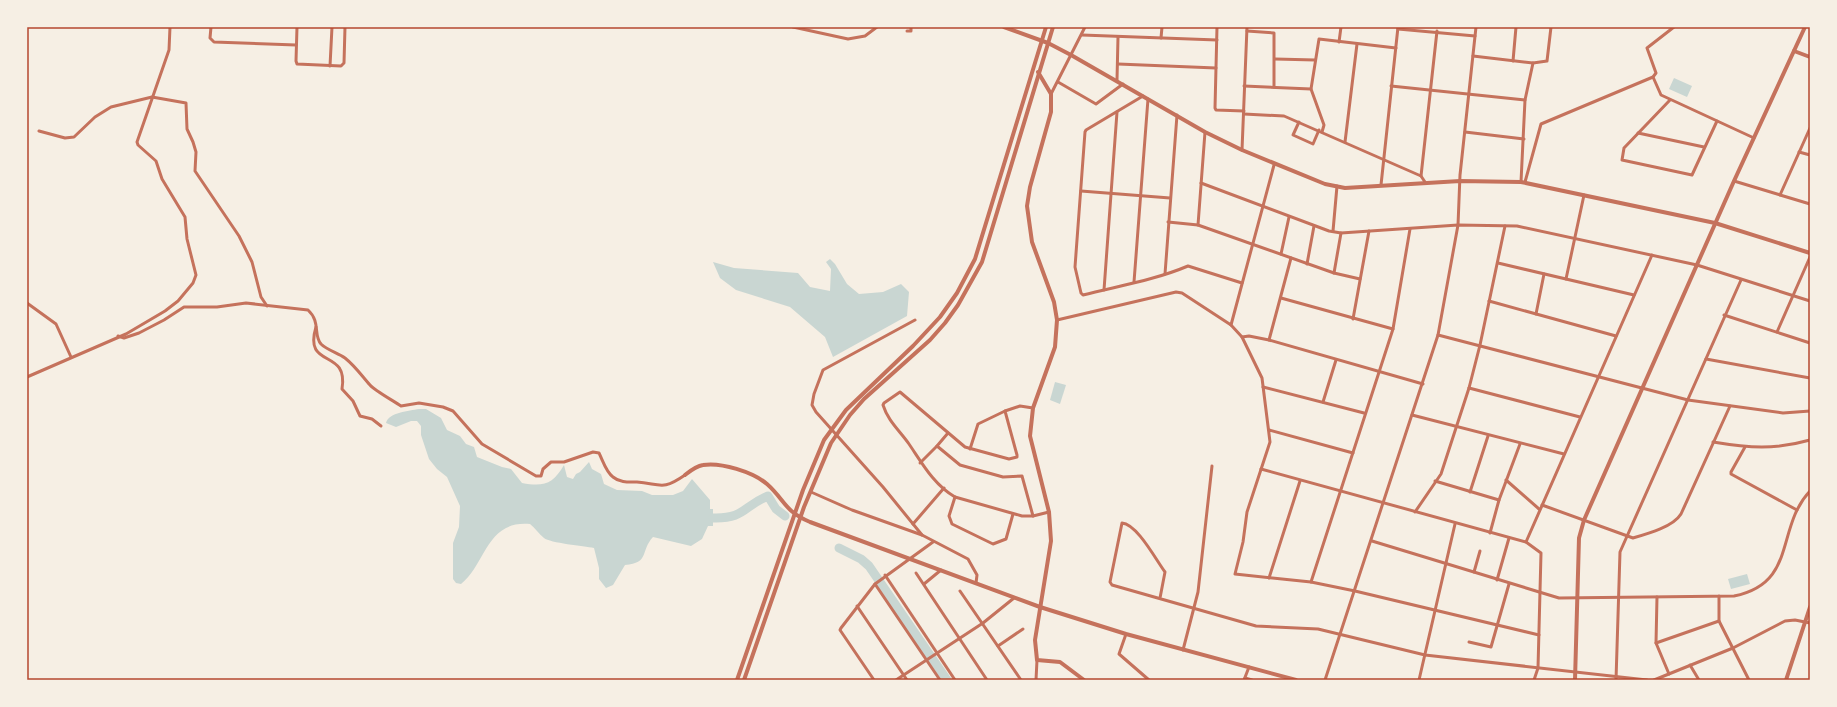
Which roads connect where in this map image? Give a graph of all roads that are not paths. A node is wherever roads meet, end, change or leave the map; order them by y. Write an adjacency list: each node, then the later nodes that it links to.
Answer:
1 (170, 27): 60 (street)
2 (211, 27): 34 (street)
3 (297, 27): 34 (street)
4 (332, 27): 45 (street)
5 (345, 27): 45 (street)
6 (793, 27): 7 (street)
7 (877, 27)
8 (911, 27): 23 (street)
9 (1004, 27): 30 (street)
10 (1046, 27): 30 (street)
11 (1053, 27): 32 (street)
12 (1085, 27): 25 (street)
13 (1162, 27): 28 (street)
14 (1217, 27): 29 (street)
15 (1341, 27): 31 (street)
16 (1476, 27): 27 (street)
17 (1516, 27): 42 (street)
18 (1551, 27): 43 (street)
19 (1674, 27): 48 (street)
20 (1805, 27): 36 (street)
21 (1398, 28): 24 (street); 35 (street)
22 (1247, 29): 40 (street); 52 (street)
23 (907, 31)
24 (1437, 31): 27 (street); 56 (street)
25 (1082, 35): 26 (street); 37 (street)
26 (1118, 36): 28 (street); 44 (street)
27 (1475, 36): 38 (street)
28 (1161, 38): 29 (street)
29 (1217, 40): 46 (street)
30 (1040, 41): 32 (street); 207 (street)
31 (1339, 42): 33 (street); 41 (street)
32 (1048, 43): 37 (street); 47 (street)
33 (1357, 44): 35 (street); 77 (street)
34 (296, 45): 45 (street)
35 (1396, 48): 53 (street)
36 (1794, 51): 39 (street); 75 (street)
37 (1071, 55): 49 (street); 50 (street)
38 (1473, 56): 42 (street); 58 (street)
39 (1810, 57)
40 (1275, 59): 41 (street); 54 (street)
41 (1315, 60): 55 (street)
42 (1513, 61): 43 (street)
43 (1534, 63): 62 (street)
44 (1118, 64): 46 (street); 49 (street)
45 (330, 66)
46 (1216, 68): 65 (street)
47 (1038, 72): 57 (street); 195 (street)
48 (1653, 77): 63 (street); 88 (street)
49 (1117, 80): 51 (street)
50 (1058, 82): 51 (street); 57 (street)
51 (1123, 84): 59 (street)
52 (1244, 86): 54 (street); 65 (street)
53 (1392, 86): 56 (street); 82 (street)
54 (1274, 87): 55 (street)
55 (1311, 89): 71 (street)
56 (1430, 89): 58 (street); 84 (street)
57 (1051, 94): 141 (street)
58 (1468, 94): 62 (street); 73 (street)
59 (1142, 96): 61 (street); 64 (street)
60 (152, 97): 70 (street); 136 (street); 147 (street)
61 (1148, 99): 66 (street); 96 (street)
62 (1525, 100): 76 (street)
63 (1670, 100): 67 (street); 74 (street)
64 (1117, 112): 92 (street); 93 (street)
65 (1244, 112): 68 (street); 79 (street)
66 (1177, 115): 72 (street); 97 (street)
67 (1717, 121): 75 (street); 78 (street)
68 (1299, 122): 71 (street); 71 (street)
69 (1810, 128): 80 (street)
70 (39, 131)
71 (1320, 131): 77 (street)
72 (1205, 132): 79 (street); 89 (street)
73 (1465, 132): 76 (street); 85 (street)
74 (1638, 133): 78 (street); 78 (street)
75 (1754, 138): 86 (street)
76 (1524, 139): 88 (street)
77 (1345, 142): 82 (street)
78 (1704, 146)
79 (1242, 150): 83 (street)
80 (1799, 152): 81 (street); 94 (street)
81 (1810, 155)
82 (1383, 160): 84 (street); 90 (street)
83 (1274, 165): 91 (street); 99 (street)
84 (1421, 176): 87 (street)
85 (1460, 181): 87 (street); 88 (street); 104 (street)
86 (1734, 181): 94 (street); 102 (street)
87 (1425, 182): 90 (street)
88 (1523, 182): 95 (street)
89 (1201, 183): 99 (street); 103 (street)
90 (1381, 185): 91 (street)
91 (1337, 186): 109 (street)
92 (1081, 191): 93 (street); 129 (street)
93 (1110, 194): 96 (street); 129 (street)
94 (1780, 194): 98 (street)
95 (1584, 195): 102 (street); 111 (street)
96 (1140, 196): 97 (street); 127 (street)
97 (1170, 198): 101 (street)
98 (1810, 204)
99 (1262, 206): 100 (street); 112 (street)
100 (1288, 217): 105 (street); 114 (street)
101 (1168, 222): 103 (street); 122 (street)
102 (1715, 223): 113 (street); 120 (street)
103 (1198, 225): 112 (street)
104 (1458, 225): 106 (street); 107 (street); 146 (street)
105 (1314, 226): 109 (street); 119 (street)
106 (1505, 226): 111 (street); 118 (street)
107 (1410, 229): 108 (street); 144 (street)
108 (1369, 231): 110 (street); 124 (street)
109 (1333, 232): 110 (street)
110 (1341, 233): 121 (street)
111 (1575, 238): 115 (street); 125 (street)
112 (1252, 244): 114 (street); 128 (street)
113 (1810, 253)
114 (1281, 254): 117 (street)
115 (1652, 255): 120 (street); 130 (street)
116 (1810, 257): 131 (street)
117 (1291, 258): 119 (street); 132 (street)
118 (1498, 263): 123 (street); 134 (street)
119 (1308, 264): 121 (street)
120 (1697, 266): 126 (street); 163 (street)
121 (1334, 273): 124 (street)
122 (1165, 274): 127 (street); 128 (street)
123 (1544, 274): 125 (street); 137 (street)
124 (1360, 279): 139 (street)
125 (1566, 279): 130 (street)
126 (1741, 280): 131 (street); 138 (street)
127 (1134, 282): 129 (street)
128 (1242, 283): 142 (street)
129 (1104, 290)
130 (1634, 295): 148 (street)
131 (1794, 296): 133 (street); 145 (street)
132 (1281, 298): 139 (street); 150 (street)
133 (1810, 301)
134 (1490, 302): 137 (street); 152 (street)
135 (27, 303): 153 (street)
136 (267, 306): 143 (street); 147 (street)
137 (1536, 314): 148 (street)
138 (1724, 316): 145 (street); 154 (street)
139 (1353, 319): 144 (street)
140 (915, 320): 211 (street)
141 (1057, 320): 142 (street); 167 (street)
142 (1231, 325): 149 (street)
143 (316, 326): 173 (street); 189 (street)
144 (1393, 329): 156 (street)
145 (1777, 332): 151 (street)
146 (1438, 335): 152 (street); 160 (street)
147 (118, 336): 153 (street)
148 (1616, 336): 158 (street)
149 (1242, 337): 150 (street); 161 (street)
150 (1269, 340): 155 (street)
151 (1810, 343)
152 (1480, 345): 158 (street); 162 (street)
153 (71, 357): 157 (street)
154 (1706, 359): 159 (street); 164 (street)
155 (1336, 360): 156 (street); 165 (street)
156 (1379, 371): 160 (street); 170 (street)
157 (27, 377)
158 (1598, 377): 163 (street); 172 (street)
159 (1810, 378)
160 (1423, 384): 171 (street)
161 (1263, 387): 165 (street); 175 (street)
162 (1469, 388): 172 (street); 174 (street)
163 (1643, 389): 164 (street); 210 (street)
164 (1688, 400): 166 (street); 215 (street)
165 (1323, 402): 170 (street)
166 (1730, 406): 169 (street); 179 (street)
167 (1033, 408): 168 (street); 204 (street)
168 (1005, 411): 183 (street); 183 (street)
169 (1810, 412)
170 (1364, 413): 184 (street)
171 (1412, 415): 174 (street); 200 (street)
172 (1580, 417): 185 (street)
173 (381, 426)
174 (1456, 427): 177 (street); 192 (street)
175 (1269, 430): 184 (street); 188 (street)
176 (948, 433): 181 (street); 183 (street); 186 (street)
177 (1488, 436): 180 (street); 197 (street)
178 (1810, 440): 182 (street)
179 (1713, 442): 182 (street); 215 (street)
180 (1520, 444): 185 (street); 190 (street)
181 (936, 446): 186 (street); 208 (street)
182 (1745, 447): 203 (street)
183 (970, 449)
184 (1353, 453): 196 (street)
185 (1564, 454): 201 (street)
186 (920, 463): 193 (street)
187 (1212, 466): 246 (street)
188 (1261, 469): 191 (street); 227 (street)
189 (684, 475): 207 (street)
190 (1506, 480): 199 (street); 202 (street)
191 (1300, 481): 196 (street); 227 (street)
192 (1435, 481): 197 (street); 205 (street)
193 (944, 488): 198 (street); 211 (street)
194 (1810, 491): 203 (street)
195 (811, 492): 209 (street); 214 (street)
196 (1340, 492): 200 (street); 229 (street)
197 (1470, 492): 199 (street)
198 (955, 497): 206 (street); 206 (street)
199 (1499, 500): 213 (street)
200 (1383, 503): 205 (street); 217 (street)
201 (1542, 505): 202 (street); 210 (street)
202 (1540, 509): 219 (street)
203 (1797, 510): 237 (street)
204 (1048, 512): 208 (street); 244 (street)
205 (1415, 512): 212 (street)
206 (1013, 514): 208 (street)
207 (794, 515): 209 (street); 275 (street)
208 (1033, 516)
209 (801, 518): 221 (street); 276 (street)
210 (1584, 520): 215 (street); 242 (street)
211 (913, 524): 214 (street)
212 (1455, 524): 213 (street); 222 (street)
213 (1490, 533): 216 (street)
214 (922, 535): 218 (street)
215 (1627, 535): 238 (street)
216 (1509, 538): 219 (street); 228 (street)
217 (1372, 541): 222 (street); 235 (street)
218 (933, 542): 221 (street); 231 (street)
219 (1526, 542): 236 (street)
220 (1480, 551): 224 (street)
221 (910, 559): 223 (street); 226 (street)
222 (1446, 563): 224 (street); 247 (street)
223 (941, 570): 231 (street); 232 (street)
224 (1474, 572): 228 (street)
225 (916, 573): 232 (street)
226 (885, 575): 230 (street); 263 (street)
227 (1269, 578): 229 (street)
228 (1497, 580): 233 (street)
229 (1310, 582): 235 (street)
230 (875, 583): 243 (street); 265 (street)
231 (976, 583): 240 (street)
232 (924, 584): 257 (street)
233 (1509, 584): 236 (street); 252 (street)
234 (960, 591): 250 (street)
235 (1355, 591): 247 (street); 255 (street)
236 (1540, 592): 242 (street); 256 (street)
237 (1719, 596): 239 (street); 249 (street)
238 (1619, 597): 239 (street); 242 (street); 273 (street)
239 (1657, 597): 259 (street)
240 (1014, 598): 244 (street); 250 (street)
241 (1160, 598): 241 (street); 246 (street)
242 (1578, 598): 270 (street)
243 (857, 606): 272 (street); 277 (street)
244 (1040, 607): 254 (street); 266 (street)
245 (1810, 607): 248 (street)
246 (1194, 608): 255 (street); 262 (street)
247 (1436, 610): 252 (street); 264 (street)
248 (1805, 621): 251 (street); 261 (street); 297 (street)
249 (1719, 622): 259 (street); 261 (street)
250 (983, 623): 257 (street); 260 (street)
251 (1810, 623)
252 (1497, 625): 256 (street); 258 (street)
253 (1023, 629): 260 (street)
254 (1126, 634): 262 (street); 286 (street)
255 (1341, 634): 264 (street); 289 (street)
256 (1539, 635): 269 (street)
257 (959, 638): 263 (street); 282 (street)
258 (1469, 642)
259 (1656, 643): 271 (street)
260 (998, 646): 283 (street)
261 (1733, 648): 267 (street); 296 (street)
262 (1183, 650): 268 (street)
263 (936, 653): 265 (street); 281 (street)
264 (1425, 655): 269 (street); 290 (street)
265 (927, 659): 272 (street); 280 (street)
266 (1037, 660): 284 (street); 285 (street)
267 (1690, 665): 271 (street); 295 (street)
268 (1249, 667): 274 (street); 288 (street)
269 (1538, 668): 270 (street); 291 (street)
270 (1575, 673): 273 (street); 292 (street)
271 (1669, 674): 294 (street)
272 (904, 675): 278 (street); 279 (street)
273 (1616, 678): 293 (street)
274 (1244, 679): 287 (street)
275 (737, 680)
276 (744, 680)
277 (874, 680)
278 (896, 680)
279 (907, 680)
280 (940, 680)
281 (955, 680)
282 (987, 680)
283 (1020, 680)
284 (1036, 680)
285 (1084, 680)
286 (1149, 680)
287 (1252, 680)
288 (1296, 680)
289 (1325, 680)
290 (1419, 680)
291 (1534, 680)
292 (1575, 680)
293 (1647, 680)
294 (1654, 680)
295 (1699, 680)
296 (1749, 680)
297 (1786, 680)

